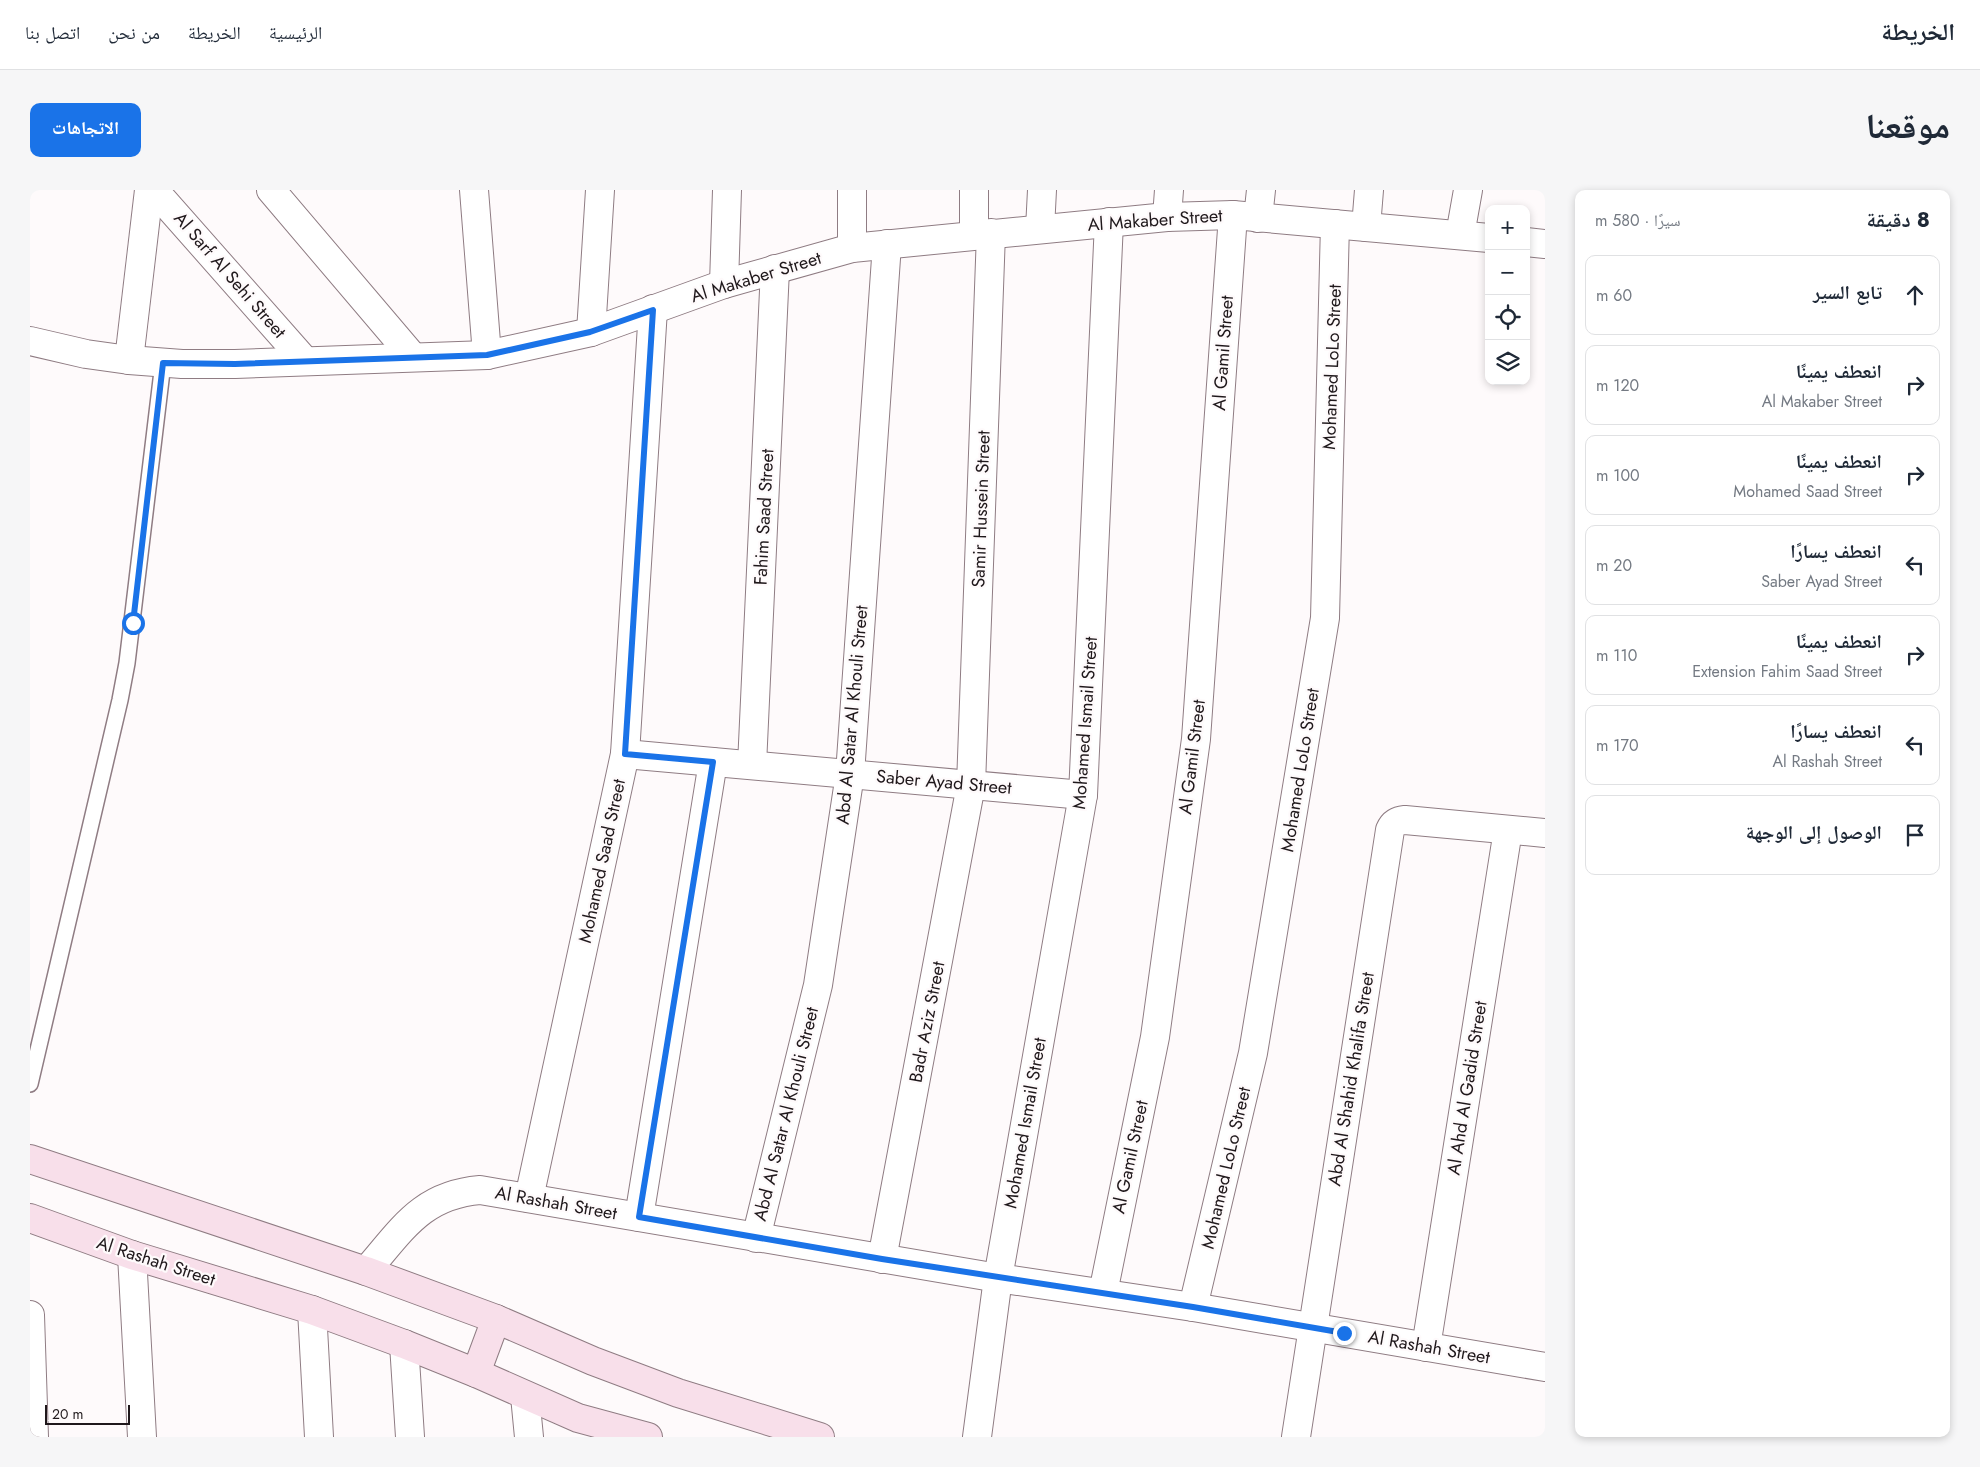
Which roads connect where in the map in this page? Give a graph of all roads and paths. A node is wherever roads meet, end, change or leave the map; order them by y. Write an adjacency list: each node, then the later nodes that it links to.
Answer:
1 (149, 190): 34 (street)
2 (154, 190): 35 (street, Al Sarf Al Sehi Street)
3 (271, 190): 33 (street)
4 (474, 190): 32 (street)
5 (600, 190): 30 (street)
6 (727, 190): 28 (street)
7 (852, 190): 26 (street)
8 (974, 190): 20 (street, Samir Hussein Street)
9 (1042, 190): 19 (street)
10 (1169, 190): 15 (street)
11 (1261, 190): 14 (street, Al Gamil Street)
12 (1368, 190): 18 (street)
13 (1468, 190): 21 (street)
14 (1246, 216): 15 (street, Al Makaber Street); 17 (street, Al Makaber Street); 55 (street, Al Gamil Street)
15 (1167, 217): 16 (street, Al Makaber Street)
16 (1109, 222): 19 (street, Al Makaber Street); 42 (street, Mohamed Ismail Street)
17 (1335, 224): 18 (street, Al Makaber Street); 56 (street, Mohamed LoLo Street)
18 (1366, 227): 21 (street, Al Makaber Street)
19 (1040, 229): 20 (street, Al Makaber Street)
20 (983, 234): 24 (street, Al Makaber Street); 41 (street, Samir Hussein Street)
21 (1460, 235): 22 (street, Al Makaber Street)
22 (1485, 238)
23 (1530, 242): 25 (street)
24 (887, 244): 26 (street, Al Makaber Street); 40 (street, Abd Al Satar Al Khouli Street)
25 (1545, 244)
26 (852, 248): 27 (street, Al Makaber Street)
27 (775, 269): 28 (street, Al Makaber Street); 39 (street, Fahim Saad Street)
28 (724, 284): 29 (street, Al Makaber Street)
29 (653, 310): 30 (street, Al Makaber Street); 37 (street, Mohamed Saad Street)
30 (590, 332): 32 (street, Al Makaber Street)
31 (30, 341): 34 (street, Al Makaber Street)
32 (487, 355): 33 (street, Al Makaber Street)
33 (413, 357): 35 (street, Al Makaber Street)
34 (129, 360): 36 (street, Al Makaber Street)
35 (306, 361): 36 (street, Al Makaber Street)
36 (163, 363): 45 (lane)
37 (625, 754): 38 (street, Saber Ayad Street); 47 (street, Mohamed Saad Street)
38 (713, 762): 39 (street, Saber Ayad Street); 48 (street)
39 (752, 765): 40 (street, Saber Ayad Street)
40 (850, 774): 41 (street, Saber Ayad Street); 50 (street, Abd Al Satar Al Khouli Street)
41 (971, 785): 42 (street, Saber Ayad Street); 52 (street, Badr Aziz Street)
42 (1083, 795): 54 (street, Mohamed Ismail Street)
43 (1508, 830): 44 (street); 60 (street, Abd Al Shahid Khalifa Street); 62 (street, Al Ahd Al Gadid Street)
44 (1545, 833)
45 (30, 1084)
46 (30, 1159): 53 (main road)
47 (529, 1198): 48 (street, Al Rashah Street); 53 (street, Al Rashah Street)
48 (639, 1217): 50 (street, Al Rashah Street)
49 (30, 1218): 51 (main road, Al Rashah Street)
50 (756, 1238): 52 (street, Al Rashah Street)
51 (132, 1255): 57 (main road, Al Rashah Street); 68 (street)
52 (882, 1259): 54 (street, Al Rashah Street)
53 (366, 1271): 59 (main road)
54 (998, 1278): 55 (street, Al Rashah Street); 73 (street, Mohamed Ismail Street)
55 (1103, 1293): 56 (street, Al Rashah Street)
56 (1193, 1307): 60 (street, Al Rashah Street)
57 (312, 1310): 61 (main road, Al Rashah Street); 69 (street)
58 (30, 1315): 67 (street)
59 (496, 1319): 64 (main road); 72 (main road)
60 (1313, 1328): 62 (street, Al Rashah Street); 74 (street, Abd Al Shahid Khalifa Street)
61 (404, 1344): 64 (main road, Al Rashah Street); 70 (street)
62 (1426, 1347): 63 (street, Al Rashah Street)
63 (1545, 1367)
64 (476, 1373): 65 (main road, Al Rashah Street)
65 (525, 1396): 66 (main road, Al Rashah Street); 71 (street)
66 (638, 1436)
67 (34, 1437)
68 (142, 1437)
69 (319, 1437)
70 (410, 1437)
71 (529, 1437)
72 (820, 1437)
73 (978, 1437)
74 (1296, 1437)

